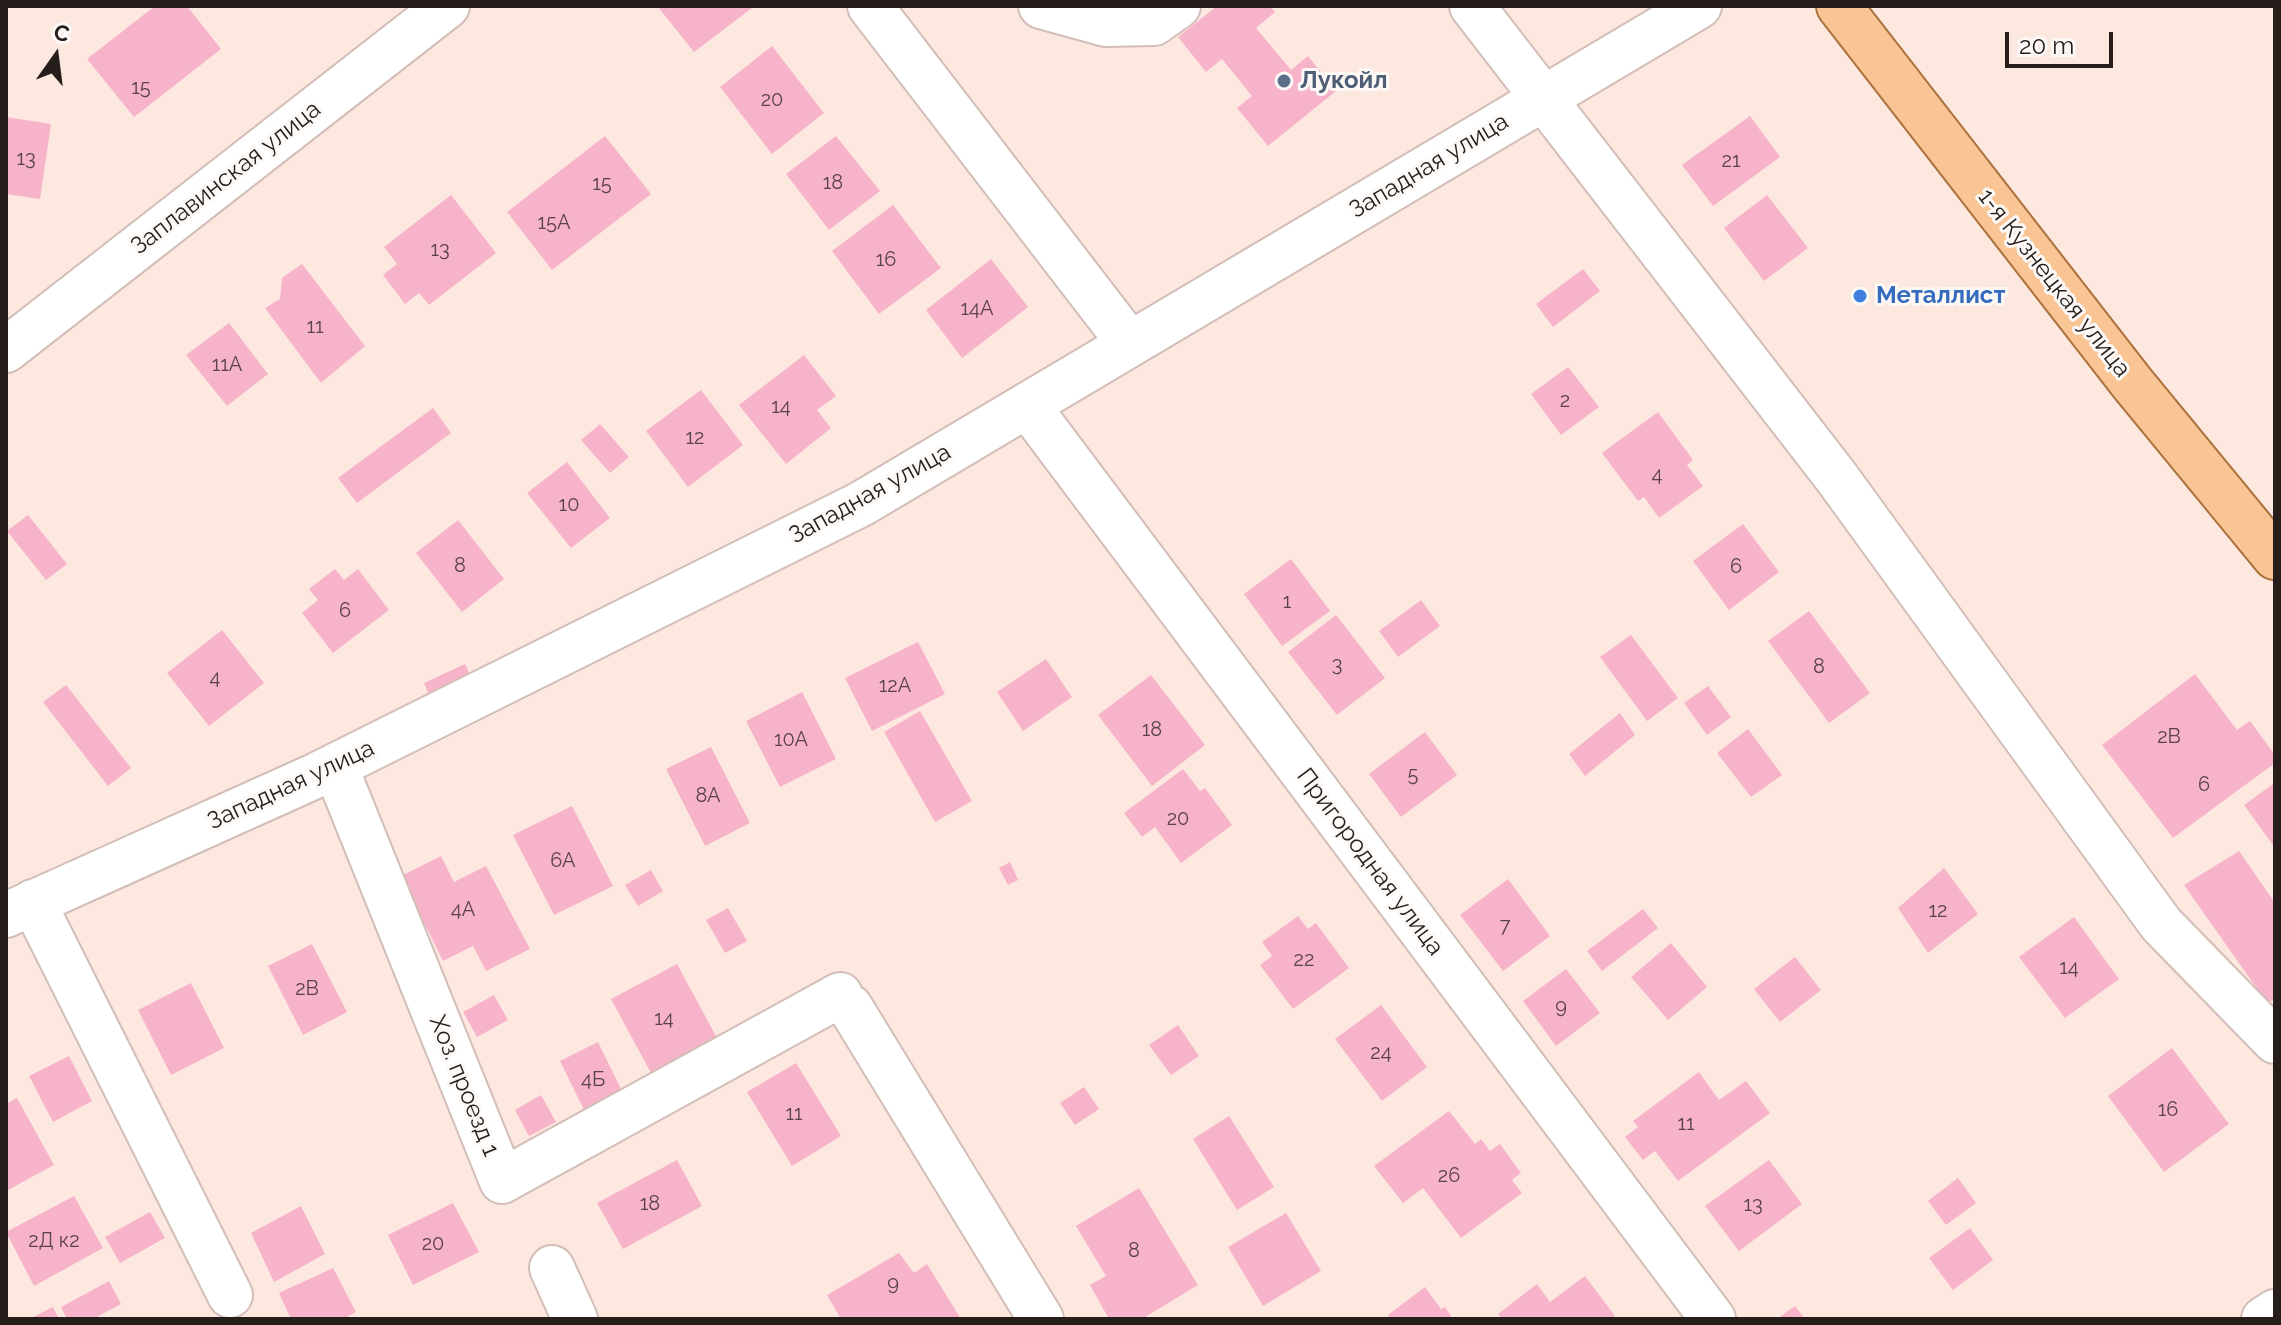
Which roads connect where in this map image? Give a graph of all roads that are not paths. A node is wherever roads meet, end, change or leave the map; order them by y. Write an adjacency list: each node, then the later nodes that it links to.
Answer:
1 (447, 6): 10 (street, Заплавинская улица)
2 (870, 6): 9 (street)
3 (1041, 6): 4 (street)
4 (1178, 6)
5 (1472, 6): 8 (street)
6 (1699, 6): 8 (street, Западная улица)
7 (1839, 6): 12 (main road, 1-я Кузнецкая улица)
8 (1543, 98): 9 (street, Западная улица); 15 (street)
9 (1130, 344): 11 (street, Западная улица)
10 (6, 350)
11 (1027, 405): 13 (street, Западная улица); 21 (street, Пригородная улица)
12 (2275, 557)
13 (335, 766): 14 (street, Западная улица); 20 (street, Хоз. проезд 1)
14 (20, 909): 17 (street)
15 (2275, 1041)
16 (552, 1268): 19 (street)
17 (230, 1295)
18 (2275, 1312): 22 (street)
19 (575, 1319)
20 (1041, 1319)
21 (1713, 1319)
22 (2264, 1319)

